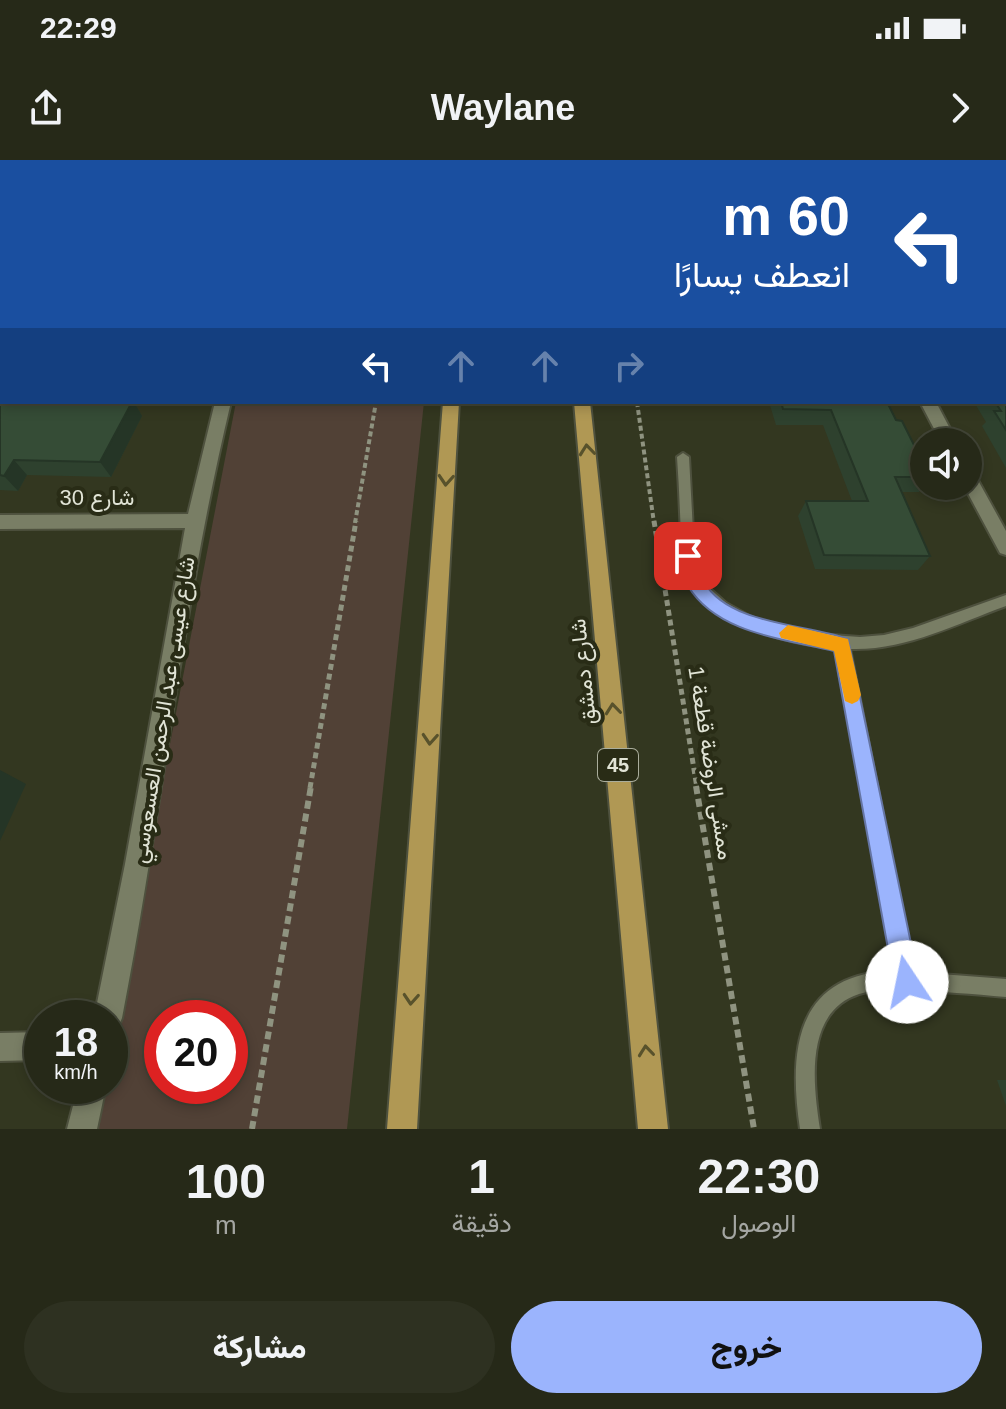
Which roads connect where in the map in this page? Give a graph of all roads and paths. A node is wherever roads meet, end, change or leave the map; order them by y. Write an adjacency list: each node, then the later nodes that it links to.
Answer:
1 (223, 404): 10 (street, شارع عيسى عبد الرحمن العسعوسي)
2 (376, 404): 22 (path)
3 (451, 404): 23 (main road, one-way to 23)
4 (582, 404): 24 (main road, شارع دمشق / 45, one-way to 4)
5 (637, 404): 25 (path, ممشى الروضة قطعة 1)
6 (929, 404): 7 (street)
7 (942, 428)
8 (683, 457): 14 (lane)
9 (980, 500): 12 (street)
10 (194, 521): 11 (street, شارع 30); 17 (street, شارع عيسى عبد الرحمن العسعوسي)
11 (0, 522)
12 (1006, 548)
13 (1006, 600): 14 (lane)
14 (842, 645): 15 (lane)
15 (907, 982): 16 (lane); 26 (lane)
16 (1006, 988)
17 (112, 1000)
18 (24, 1046): 19 (street)
19 (0, 1047)
20 (88, 1104): 21 (street)
21 (82, 1129)
22 (252, 1129)
23 (402, 1129)
24 (653, 1129)
25 (754, 1129)
26 (810, 1129)

